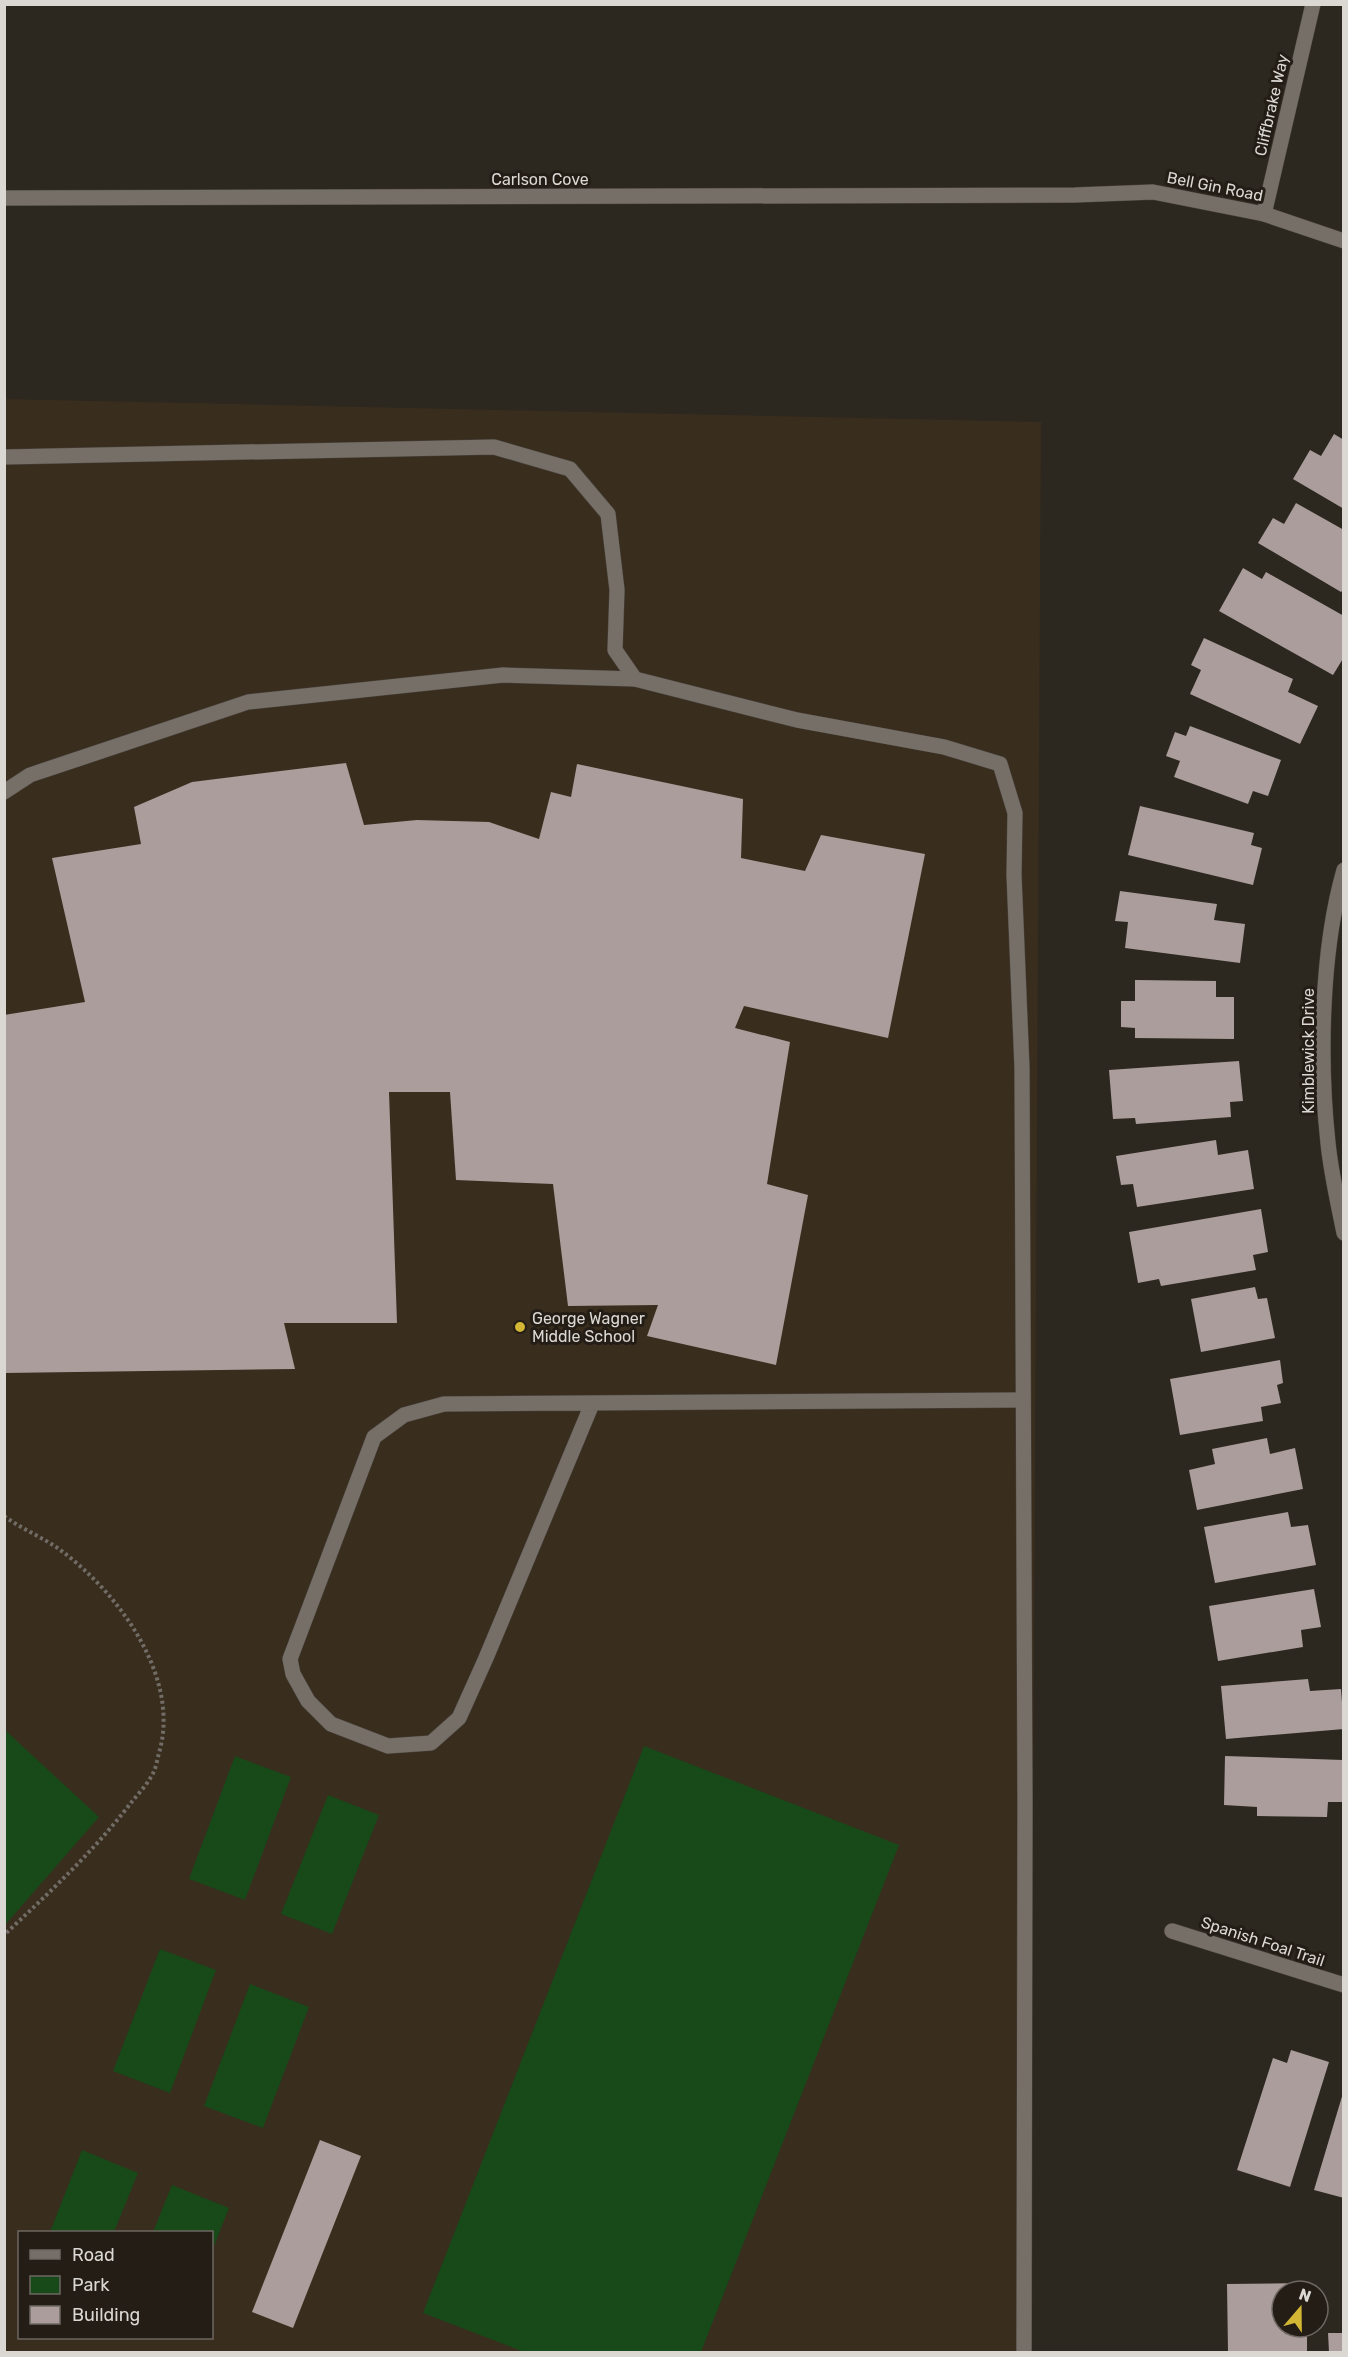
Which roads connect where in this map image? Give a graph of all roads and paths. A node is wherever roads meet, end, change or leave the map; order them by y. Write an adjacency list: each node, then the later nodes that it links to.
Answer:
1 (1313, 4): 4 (street, Cliffbrake Way)
2 (1075, 195): 3 (street, Carlson Cove); 4 (street, Bell Gin Road)
3 (4, 198)
4 (1264, 214): 5 (street, Bell Gin Road)
5 (1344, 241)
6 (4, 457): 7 (street)
7 (635, 679): 8 (street); 11 (street)
8 (4, 792)
9 (1344, 870): 10 (street, Kimblewick Drive)
10 (1344, 1233)
11 (1022, 1400): 12 (street); 17 (street)
12 (592, 1404): 12 (street)
13 (4, 1516): 15 (path)
14 (1172, 1931): 16 (street, Spanish Foal Trail)
15 (4, 1935)
16 (1344, 1985)
17 (1024, 2352)

